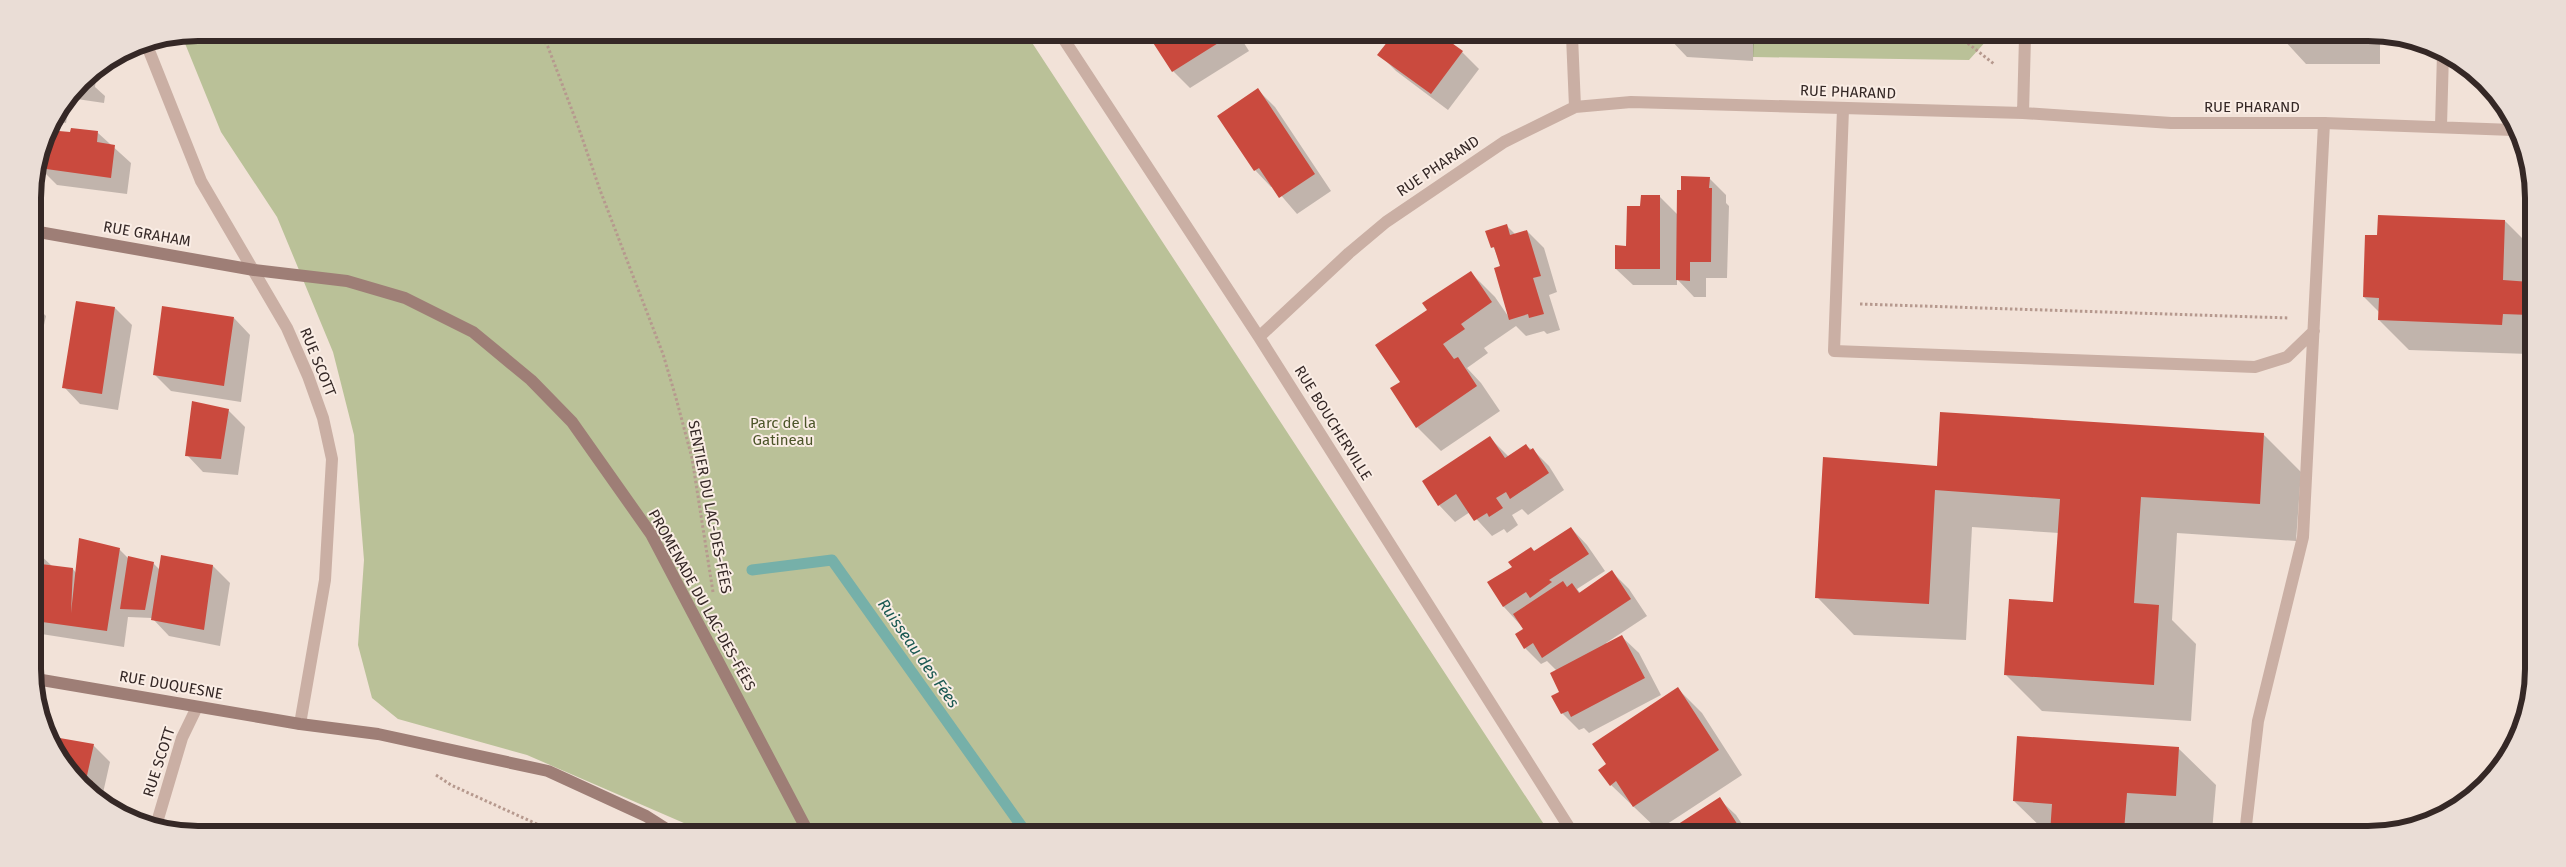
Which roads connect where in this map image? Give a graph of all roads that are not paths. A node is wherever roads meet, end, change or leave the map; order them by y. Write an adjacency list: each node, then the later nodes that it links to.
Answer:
1 (1572, 41): 6 (street)
2 (2025, 41): 8 (street)
3 (1064, 42): 15 (street, RUE BOUCHERVILLE)
4 (149, 50): 13 (street, RUE SCOTT)
5 (2443, 60): 10 (street)
6 (1575, 107): 7 (street, RUE PHARAND); 15 (street, RUE PHARAND)
7 (1844, 109): 8 (street, RUE PHARAND); 14 (street)
8 (2024, 113): 9 (street, RUE PHARAND)
9 (2324, 123): 10 (street, RUE PHARAND); 14 (street)
10 (2441, 126): 11 (street, RUE PHARAND)
11 (2509, 130)
12 (42, 233): 13 (street, RUE GRAHAM)
13 (254, 270): 18 (street, RUE SCOTT); 23 (street, PROMENADE DU LAC-DES-FÉES)
14 (2314, 331): 21 (street)
15 (1260, 337): 20 (street, RUE BOUCHERVILLE)
16 (42, 680): 17 (street, RUE DUQUESNE)
17 (197, 706): 18 (street, RUE DUQUESNE); 19 (street, RUE SCOTT)
18 (300, 724): 22 (street)
19 (158, 820)
20 (1568, 825)
21 (2246, 825)
22 (661, 826)
23 (804, 826)

